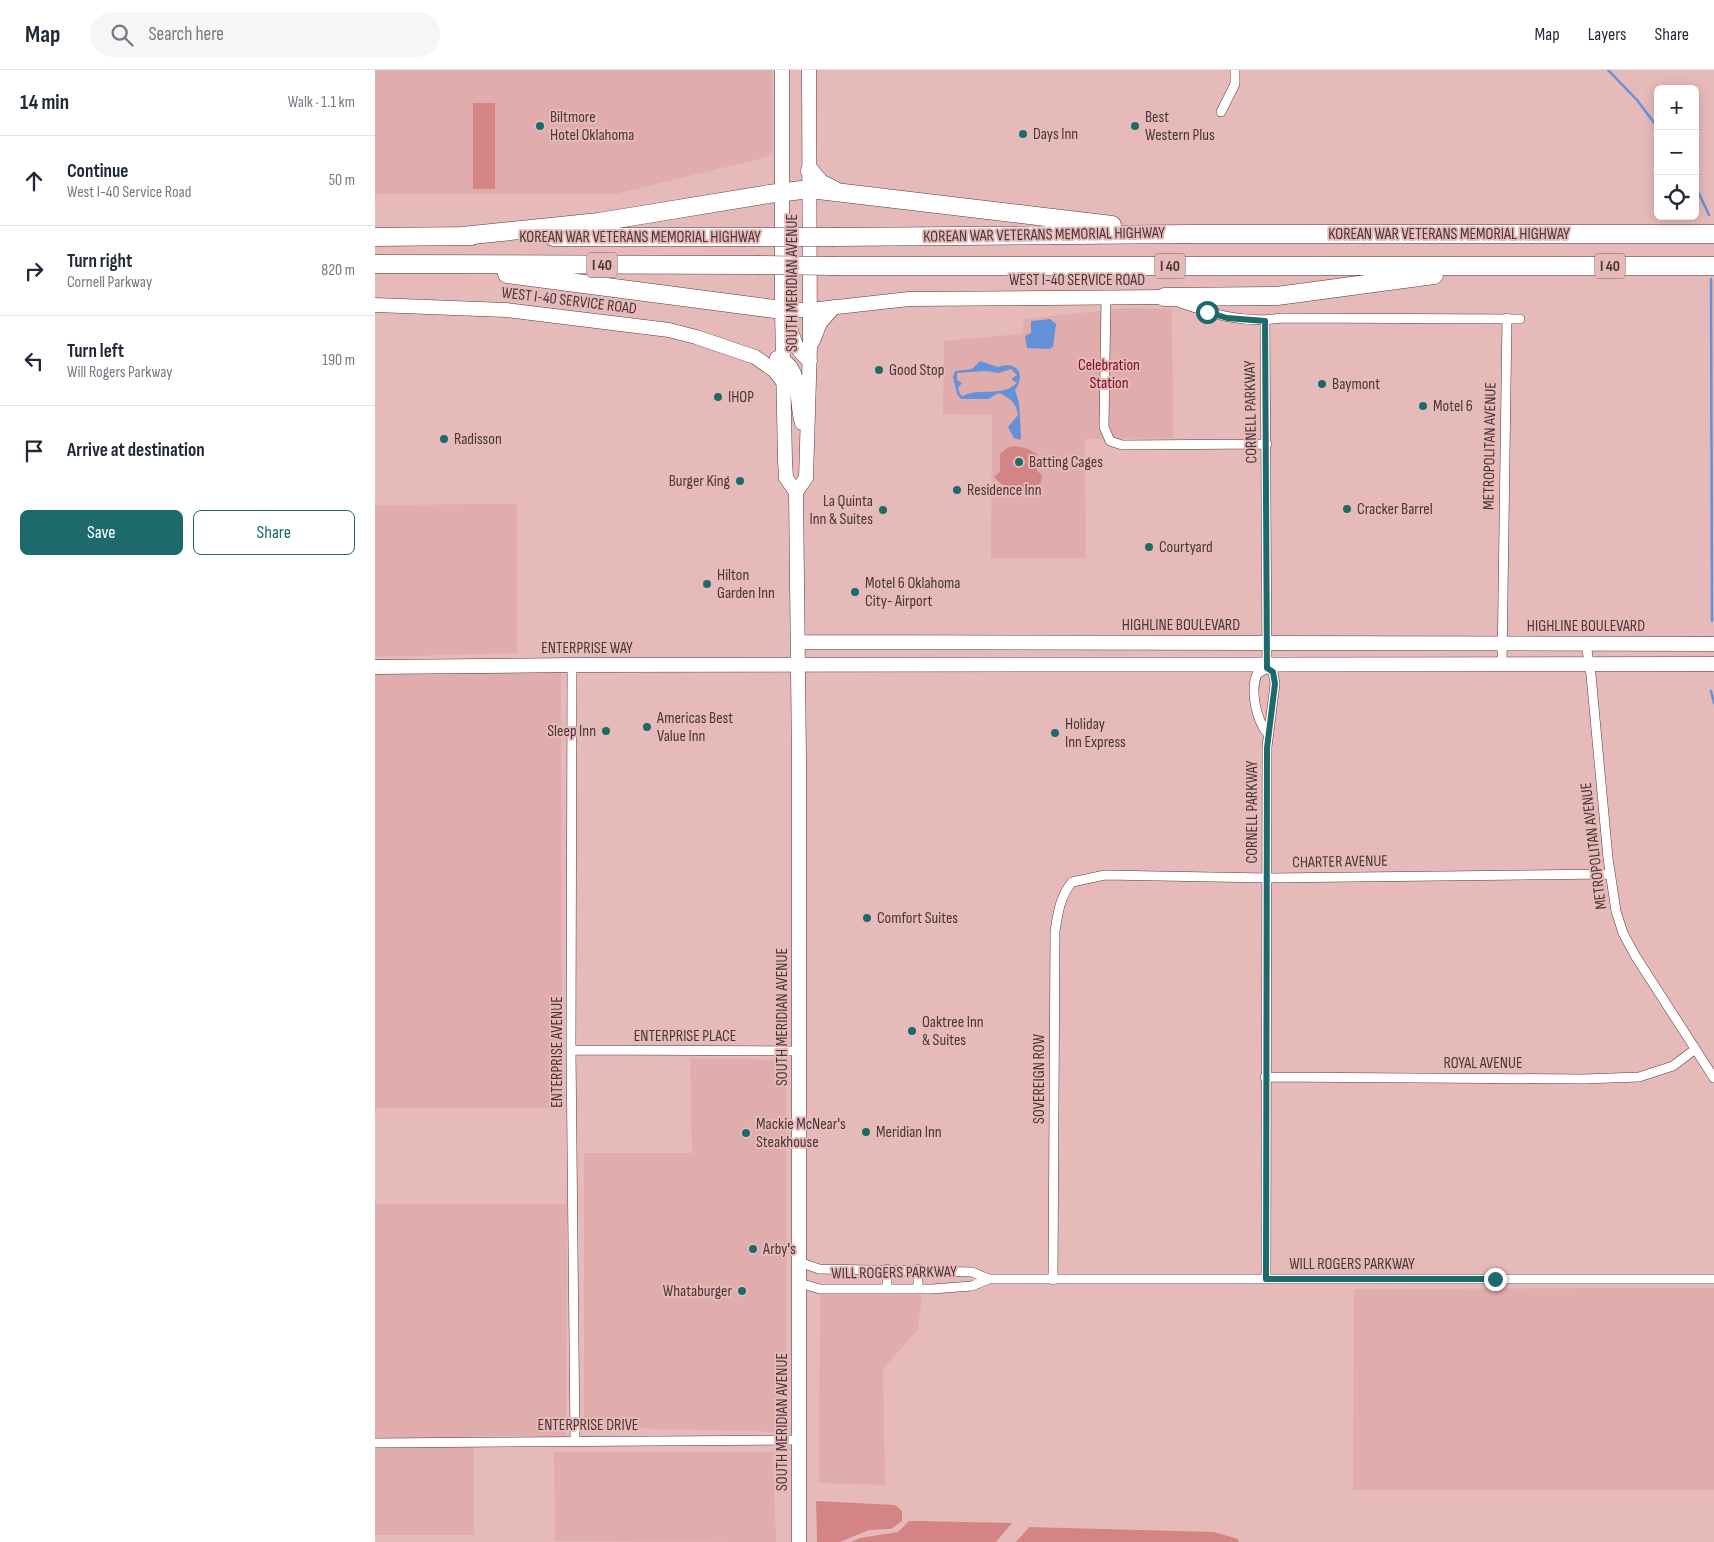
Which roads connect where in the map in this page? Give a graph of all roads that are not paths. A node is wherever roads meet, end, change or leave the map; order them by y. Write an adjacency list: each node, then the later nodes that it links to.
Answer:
1 (785, 70): 8 (street, SOUTH MERIDIAN AVENUE)
2 (809, 70): 5 (street, SOUTH MERIDIAN AVENUE)
3 (1235, 70): 4 (street)
4 (1221, 112)
5 (810, 171): 6 (street, SOUTH MERIDIAN AVENUE); 7 (highway)
6 (810, 189): 7 (highway); 8 (highway); 21 (street, SOUTH MERIDIAN AVENUE)
7 (837, 191): 9 (highway)
8 (782, 192): 11 (highway); 22 (street, SOUTH MERIDIAN AVENUE)
9 (1190, 234): 10 (highway, KOREAN WAR VETERANS MEMORIAL HIGHWAY / I 40); 11 (highway, KOREAN WAR VETERANS MEMORIAL HIGHWAY / I 40, bridge)
10 (1714, 234)
11 (462, 236): 12 (highway, KOREAN WAR VETERANS MEMORIAL HIGHWAY / I 40)
12 (375, 237)
13 (375, 264): 14 (highway, KOREAN WAR VETERANS MEMORIAL HIGHWAY / I 40)
14 (447, 264): 15 (highway, KOREAN WAR VETERANS MEMORIAL HIGHWAY / I 40, bridge); 22 (highway)
15 (1506, 266): 16 (highway, KOREAN WAR VETERANS MEMORIAL HIGHWAY / I 40); 17 (highway)
16 (1714, 266)
17 (1163, 297): 18 (street, WEST I-40 SERVICE ROAD); 25 (street, WEST I-40 SERVICE ROAD)
18 (1106, 298): 20 (street, WEST I-40 SERVICE ROAD); 32 (street)
19 (375, 304): 27 (street, WEST I-40 SERVICE ROAD)
20 (834, 307): 21 (street, WEST I-40 SERVICE ROAD); 26 (street)
21 (810, 310): 22 (street, WEST I-40 SERVICE ROAD); 26 (street, SOUTH MERIDIAN AVENUE)
22 (782, 314): 28 (street, SOUTH MERIDIAN AVENUE); 29 (street)
23 (1507, 318): 24 (street, WEST I-40 SERVICE ROAD); 25 (street, WEST I-40 SERVICE ROAD); 37 (street, METROPOLITAN AVENUE)
24 (1520, 319)
25 (1265, 321): 32 (street, CORNELL PARKWAY)
26 (810, 346): 29 (street, SOUTH MERIDIAN AVENUE)
27 (755, 357): 28 (street, WEST I-40 SERVICE ROAD); 30 (street, WEST I-40 SERVICE ROAD)
28 (783, 360): 30 (street, SOUTH MERIDIAN AVENUE); 31 (street)
29 (810, 361): 31 (street, SOUTH MERIDIAN AVENUE)
30 (783, 382): 33 (street, SOUTH MERIDIAN AVENUE)
31 (807, 435): 33 (street, SOUTH MERIDIAN AVENUE)
32 (1267, 444): 36 (street, CORNELL PARKWAY)
33 (796, 492): 34 (street, SOUTH MERIDIAN AVENUE)
34 (798, 642): 35 (street, HIGHLINE BOULEVARD); 42 (street, SOUTH MERIDIAN AVENUE)
35 (859, 642): 36 (street, HIGHLINE BOULEVARD); 43 (street)
36 (1267, 642): 37 (street, HIGHLINE BOULEVARD); 47 (street, CORNELL PARKWAY)
37 (1502, 643): 38 (street, HIGHLINE BOULEVARD); 44 (street, METROPOLITAN AVENUE)
38 (1587, 644): 39 (street, HIGHLINE BOULEVARD); 45 (street, METROPOLITAN AVENUE)
39 (1714, 644)
40 (1714, 664): 45 (street)
41 (572, 665): 42 (street, ENTERPRISE WAY); 46 (street, ENTERPRISE WAY); 52 (street, ENTERPRISE AVENUE)
42 (798, 665): 43 (street); 54 (street, SOUTH MERIDIAN AVENUE)
43 (859, 665): 47 (street)
44 (1502, 665): 45 (street); 47 (street)
45 (1590, 665): 49 (street, METROPOLITAN AVENUE)
46 (375, 667)
47 (1267, 667): 48 (street, CORNELL PARKWAY); 48 (street)
48 (1268, 734): 50 (street, CORNELL PARKWAY)
49 (1610, 874): 50 (street, CHARTER AVENUE); 53 (street, METROPOLITAN AVENUE)
50 (1267, 878): 51 (street, CHARTER AVENUE); 55 (street, CORNELL PARKWAY)
51 (1072, 882): 63 (street, SOVEREIGN ROW)
52 (571, 1050): 54 (street, ENTERPRISE PLACE); 67 (street, ENTERPRISE AVENUE)
53 (1694, 1050): 55 (street, ROYAL AVENUE); 56 (street, METROPOLITAN AVENUE)
54 (799, 1051): 57 (street, SOUTH MERIDIAN AVENUE)
55 (1265, 1077): 61 (street, CORNELL PARKWAY)
56 (1714, 1078)
57 (799, 1262): 58 (street, WILL ROGERS PARKWAY); 64 (street, SOUTH MERIDIAN AVENUE)
58 (887, 1269): 59 (street, WILL ROGERS PARKWAY); 65 (street)
59 (918, 1269): 60 (street, WILL ROGERS PARKWAY); 66 (street)
60 (989, 1279): 63 (street, WILL ROGERS PARKWAY); 66 (street, WILL ROGERS PARKWAY)
61 (1266, 1279): 62 (street, WILL ROGERS PARKWAY); 63 (street, WILL ROGERS PARKWAY)
62 (1714, 1279)
63 (1053, 1280)
64 (799, 1282): 65 (street, WILL ROGERS PARKWAY); 68 (street, SOUTH MERIDIAN AVENUE)
65 (887, 1289): 66 (street, WILL ROGERS PARKWAY)
66 (918, 1289)
67 (575, 1440): 68 (street, ENTERPRISE DRIVE); 69 (street, ENTERPRISE DRIVE)
68 (801, 1440): 70 (street, SOUTH MERIDIAN AVENUE)
69 (375, 1442)
70 (799, 1542)

